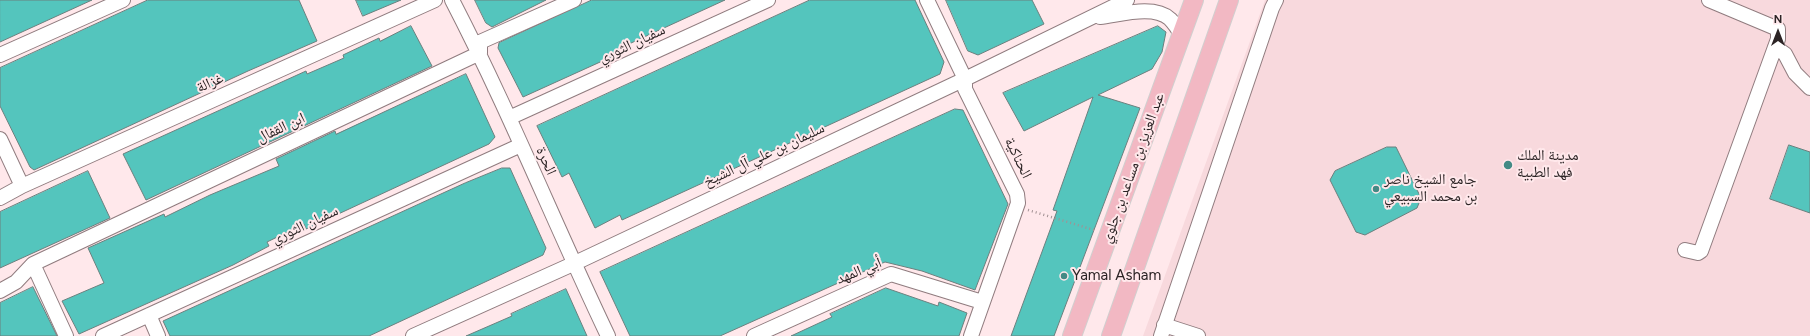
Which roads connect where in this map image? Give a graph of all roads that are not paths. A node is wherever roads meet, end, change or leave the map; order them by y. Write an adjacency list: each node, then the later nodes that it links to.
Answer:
1 (123, 0): 16 (street)
2 (435, 0): 22 (street, غزالة)
3 (452, 0): 15 (street, الحرة)
4 (574, 0): 15 (street)
5 (768, 0): 19 (street, سفيان الثوري)
6 (927, 0): 17 (street, الحناكية)
7 (1126, 0): 12 (street, سليمان بن علي آل الشيخ)
8 (1194, 0): 13 (main road, عبد العزيز بن مساعد بن جلوي)
9 (1230, 0): 39 (main road)
10 (1276, 0): 30 (street)
11 (1708, 0): 14 (street)
12 (1089, 19): 13 (street); 17 (street, سليمان بن علي آل الشيخ)
13 (1181, 34): 38 (main road, عبد العزيز بن مساعد بن جلوي)
14 (1775, 46): 18 (street); 24 (street)
15 (480, 53): 19 (street, الحرة); 25 (street, ابن القفال)
16 (0, 55)
17 (965, 79): 26 (street, سليمان بن علي آل الشيخ); 28 (street, الحناكية)
18 (1810, 88)
19 (509, 118): 21 (street, الحرة)
20 (0, 138): 22 (street)
21 (521, 145): 26 (street, الحرة); 29 (street, سفيان الثوري)
22 (22, 186): 23 (street, غزالة)
23 (0, 198)
24 (1685, 250)
25 (33, 264): 27 (street, ابن القفال); 31 (street)
26 (573, 264): 34 (street, سليمان بن علي آل الشيخ); 35 (street, الحرة)
27 (0, 291)
28 (982, 302): 36 (street, أبي المهد); 37 (street)
29 (149, 315): 32 (street, سفيان الثوري); 33 (street)
30 (1163, 331): 40 (street)
31 (66, 336)
32 (104, 336)
33 (158, 336)
34 (413, 336)
35 (608, 336)
36 (754, 336)
37 (971, 336)
38 (1072, 336)
39 (1111, 336)
40 (1198, 336)

